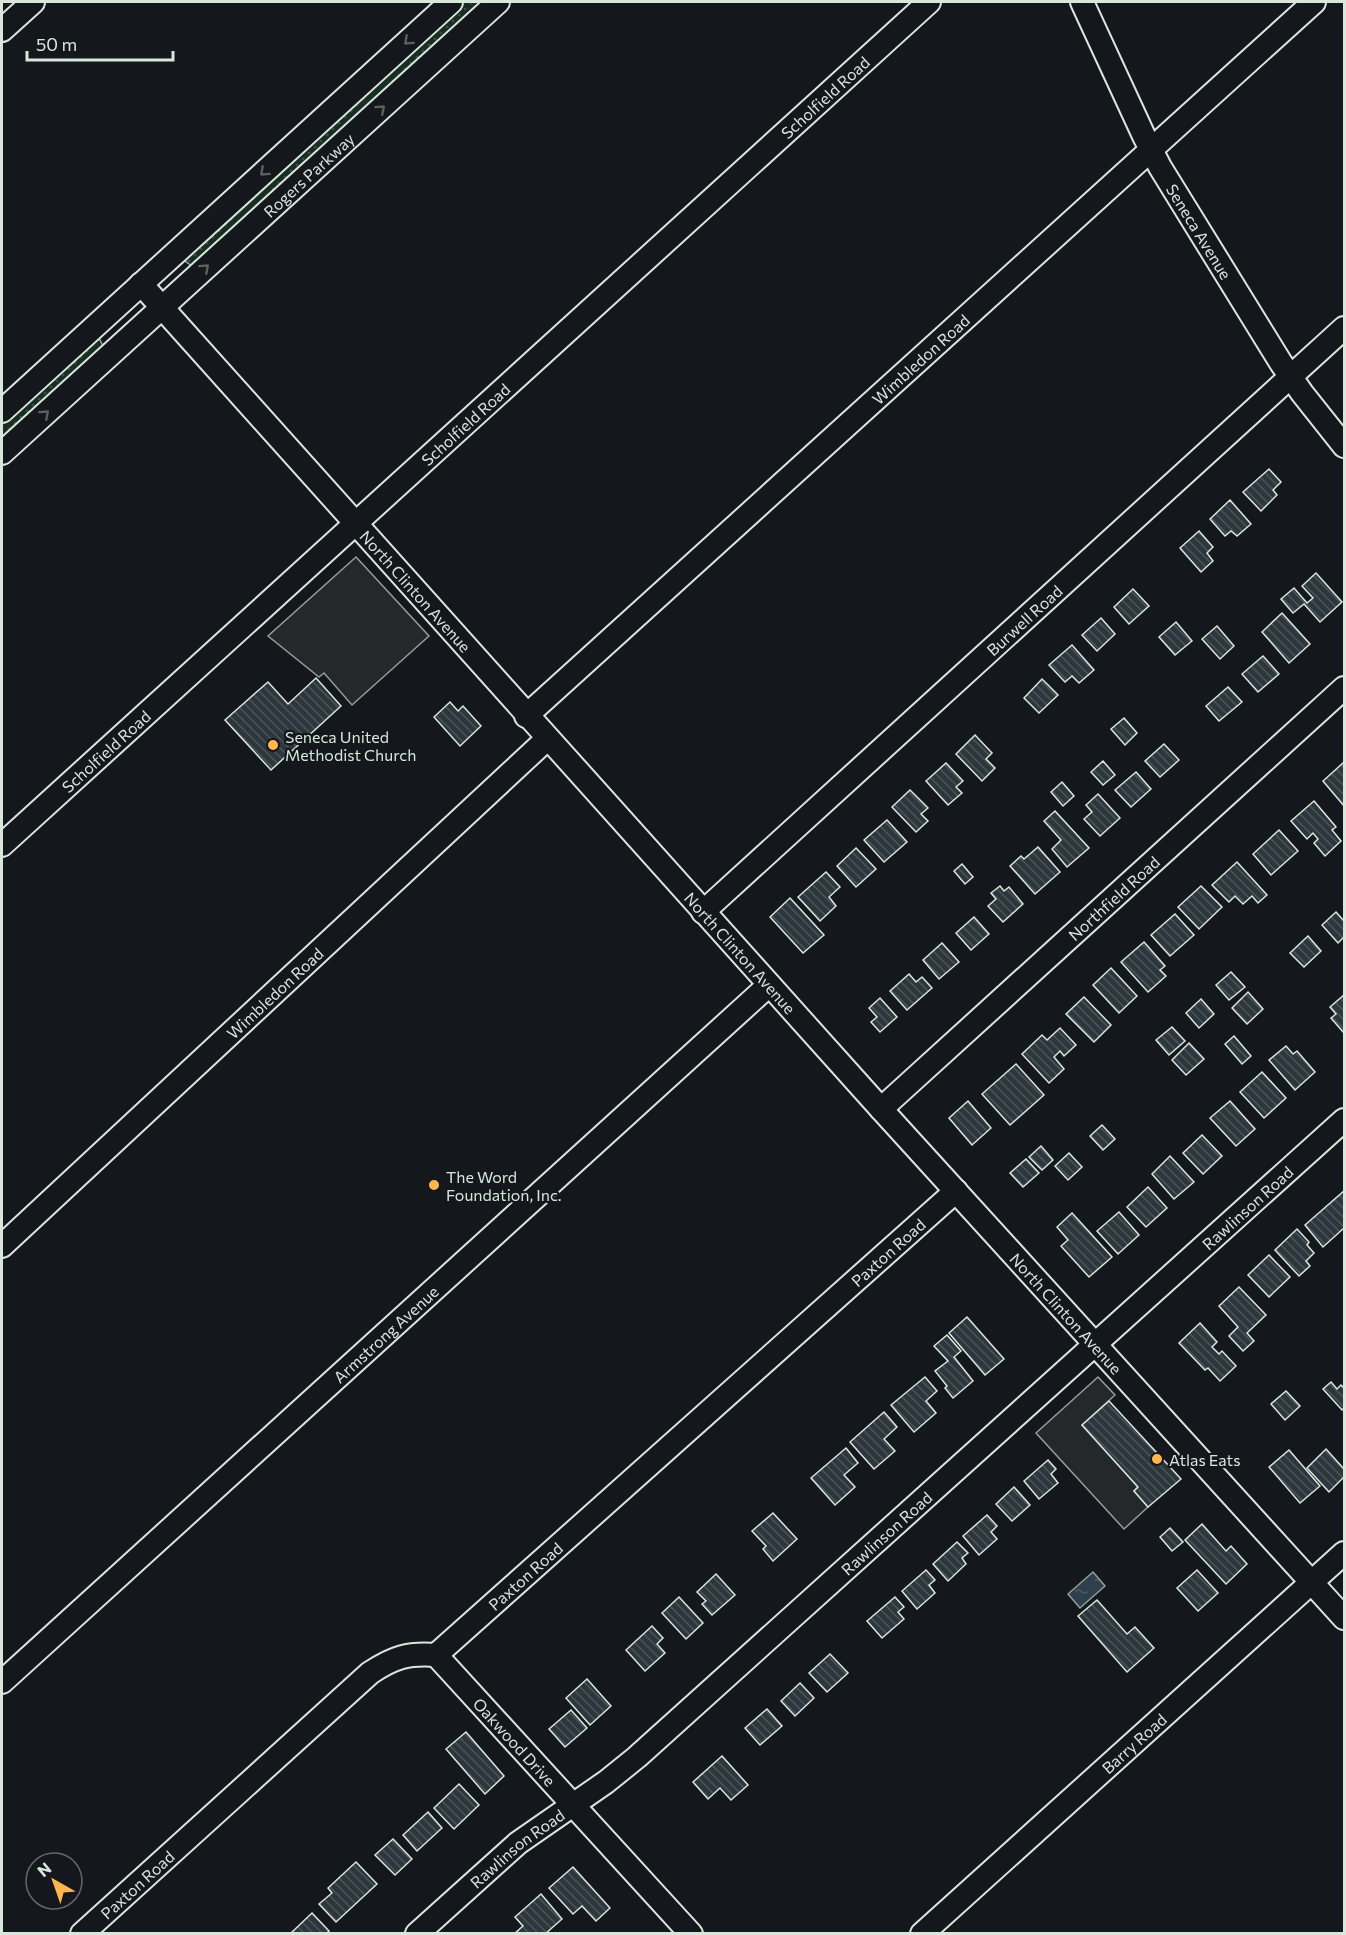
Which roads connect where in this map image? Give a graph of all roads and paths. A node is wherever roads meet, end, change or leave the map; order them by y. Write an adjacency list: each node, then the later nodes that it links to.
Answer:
1 (33, 2): 7 (street)
2 (451, 2): 9 (street, Rogers Parkway, one-way to 9)
3 (498, 2): 10 (street, Rogers Parkway, one-way to 3)
4 (929, 2): 18 (street, Scholfield Road)
5 (1082, 2): 8 (street, Seneca Avenue)
6 (1314, 2): 8 (street, Wimbledon Road)
7 (2, 30)
8 (1151, 149): 14 (street, Seneca Avenue); 20 (street, Wimbledon Road)
9 (141, 284): 10 (street, North Clinton Avenue); 11 (street, Rogers Parkway)
10 (162, 308): 13 (street, Rogers Parkway); 18 (street, North Clinton Avenue)
11 (98, 323): 13 (street); 15 (street, Rogers Parkway)
12 (1344, 328): 14 (street, Burwell Road)
13 (119, 346): 17 (street, Rogers Parkway, one-way to 13)
14 (1291, 377): 16 (street, Seneca Avenue); 23 (street, Burwell Road)
15 (2, 411)
16 (1344, 446)
17 (2, 453)
18 (355, 524): 20 (street, North Clinton Avenue); 22 (street, Scholfield Road)
19 (1344, 688): 25 (street, Northfield Road)
20 (526, 716): 21 (street, North Clinton Avenue)
21 (547, 739): 23 (street, North Clinton Avenue); 28 (street, Wimbledon Road)
22 (2, 845)
23 (703, 912): 24 (street, North Clinton Avenue)
24 (769, 985): 25 (street, North Clinton Avenue); 34 (street, Armstrong Avenue)
25 (880, 1109): 27 (street, North Clinton Avenue)
26 (1344, 1120): 29 (street, Rawlinson Road)
27 (956, 1191): 29 (street, North Clinton Avenue); 33 (street, Paxton Road)
28 (2, 1246)
29 (1096, 1346): 31 (street, North Clinton Avenue); 35 (street, Rawlinson Road)
30 (1344, 1553): 31 (street, Barry Road)
31 (1312, 1582): 32 (street, North Clinton Avenue); 39 (street, Barry Road)
32 (1344, 1618)
33 (436, 1655): 35 (street, Oakwood Drive); 36 (street, Paxton Road)
34 (2, 1682)
35 (574, 1804): 37 (street, Rawlinson Road); 38 (street, Oakwood Drive)
36 (82, 1934)
37 (417, 1934)
38 (691, 1934)
39 (922, 1934)

